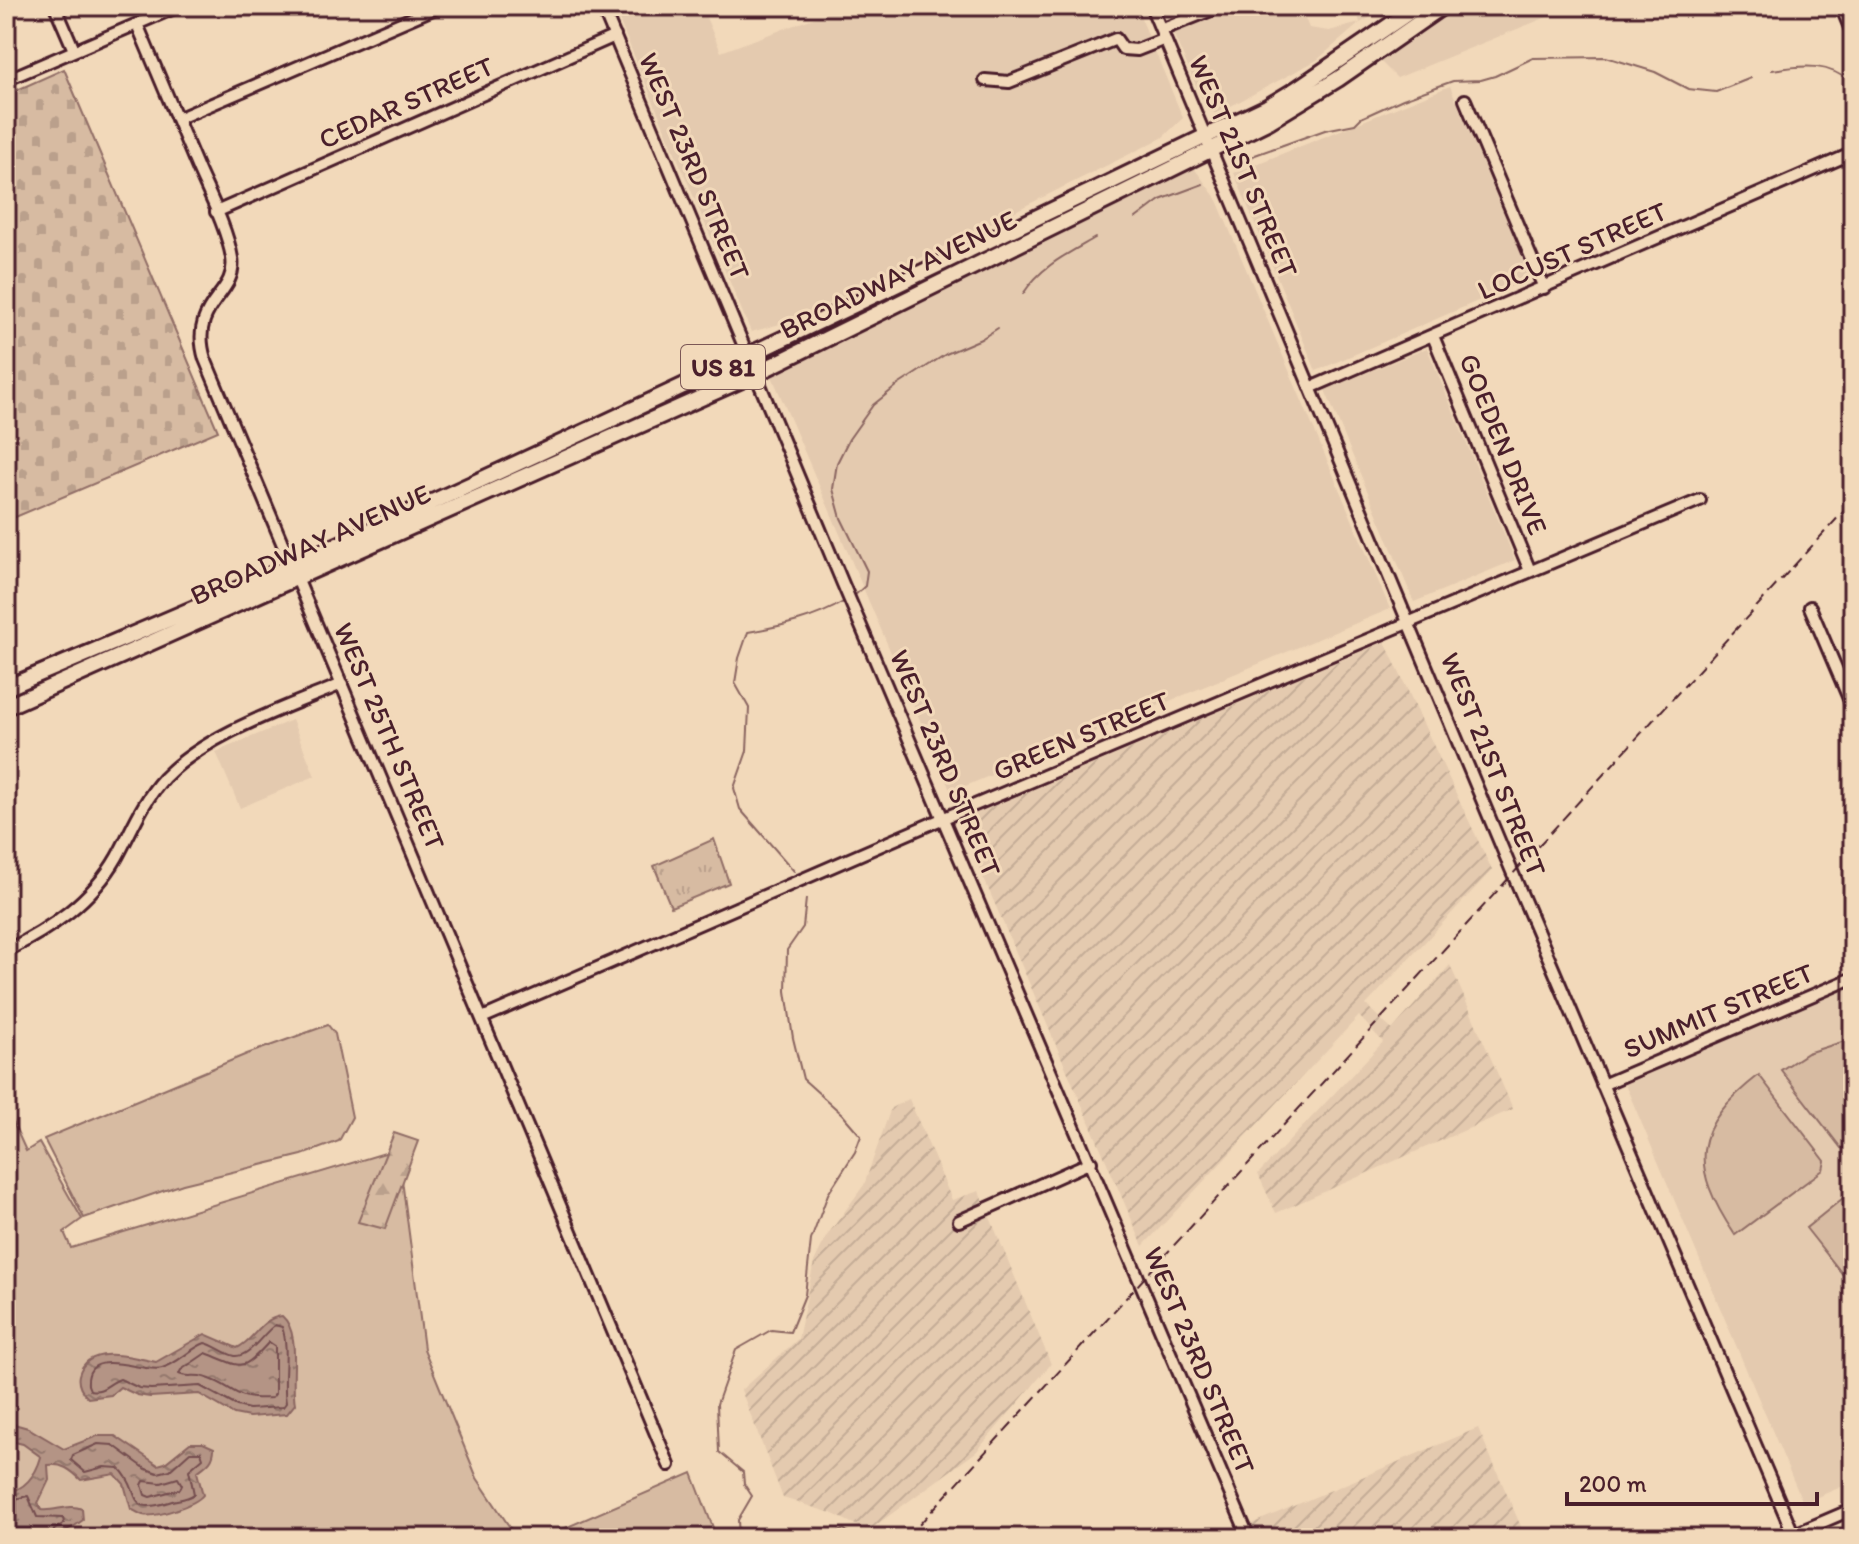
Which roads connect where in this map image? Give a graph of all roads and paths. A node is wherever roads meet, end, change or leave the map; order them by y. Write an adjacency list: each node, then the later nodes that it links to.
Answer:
1 (55, 6): 14 (street)
2 (179, 6): 10 (street)
3 (440, 6): 18 (street)
4 (602, 6): 13 (street, WEST 23RD STREET)
5 (1151, 6): 11 (street, WEST 21ST STREET)
6 (1221, 6): 11 (street)
7 (1443, 6): 9 (highway, BROADWAY AVENUE / US 81)
8 (1841, 6): 12 (street)
9 (1421, 13): 19 (highway, BROADWAY AVENUE / US 81)
10 (137, 24): 14 (street); 18 (street, WEST 25TH STREET)
11 (1163, 35): 16 (street); 19 (street, WEST 21ST STREET)
12 (1853, 35)
13 (615, 36): 21 (street, CEDAR STREET); 24 (street, WEST 23RD STREET)
14 (74, 50): 15 (street)
15 (6, 80)
16 (985, 80)
17 (1465, 100): 22 (street)
18 (177, 119): 21 (street, WEST 25TH STREET)
19 (1208, 143): 24 (highway, BROADWAY AVENUE / US 81); 25 (highway, BROADWAY AVENUE / US 81); 26 (street, WEST 21ST STREET)
20 (1853, 153): 22 (street, LOCUST STREET)
21 (216, 212): 29 (street, WEST 25TH STREET)
22 (1544, 288): 23 (street, LOCUST STREET)
23 (1433, 336): 26 (street, LOCUST STREET); 28 (street, GOEDEN DRIVE)
24 (749, 355): 25 (street, WEST 23RD STREET); 29 (highway, BROADWAY AVENUE / US 81)
25 (757, 373): 29 (highway, BROADWAY AVENUE / US 81); 36 (street, WEST 23RD STREET)
26 (1310, 388): 31 (street, WEST 21ST STREET)
27 (1700, 500): 28 (street, GREEN STREET)
28 (1530, 571): 31 (street, GREEN STREET)
29 (295, 572): 32 (street, WEST 25TH STREET); 33 (highway, BROADWAY AVENUE / US 81); 34 (highway, BROADWAY AVENUE / US 81)
30 (1810, 607): 35 (street)
31 (1409, 623): 36 (street, GREEN STREET); 40 (street, WEST 21ST STREET)
32 (342, 684): 37 (street); 39 (street, WEST 25TH STREET)
33 (6, 688)
34 (6, 707)
35 (1853, 708)
36 (944, 818): 39 (street, GREEN STREET); 41 (street, WEST 23RD STREET)
37 (6, 951)
38 (1853, 978): 40 (street, SUMMIT STREET)
39 (482, 1018): 43 (street, WEST 25TH STREET)
40 (1602, 1085): 45 (street, WEST 21ST STREET)
41 (1091, 1162): 42 (street); 46 (street, WEST 23RD STREET)
42 (959, 1221)
43 (669, 1465)
44 (1853, 1509): 45 (street)
45 (1791, 1537)
46 (1249, 1538)

